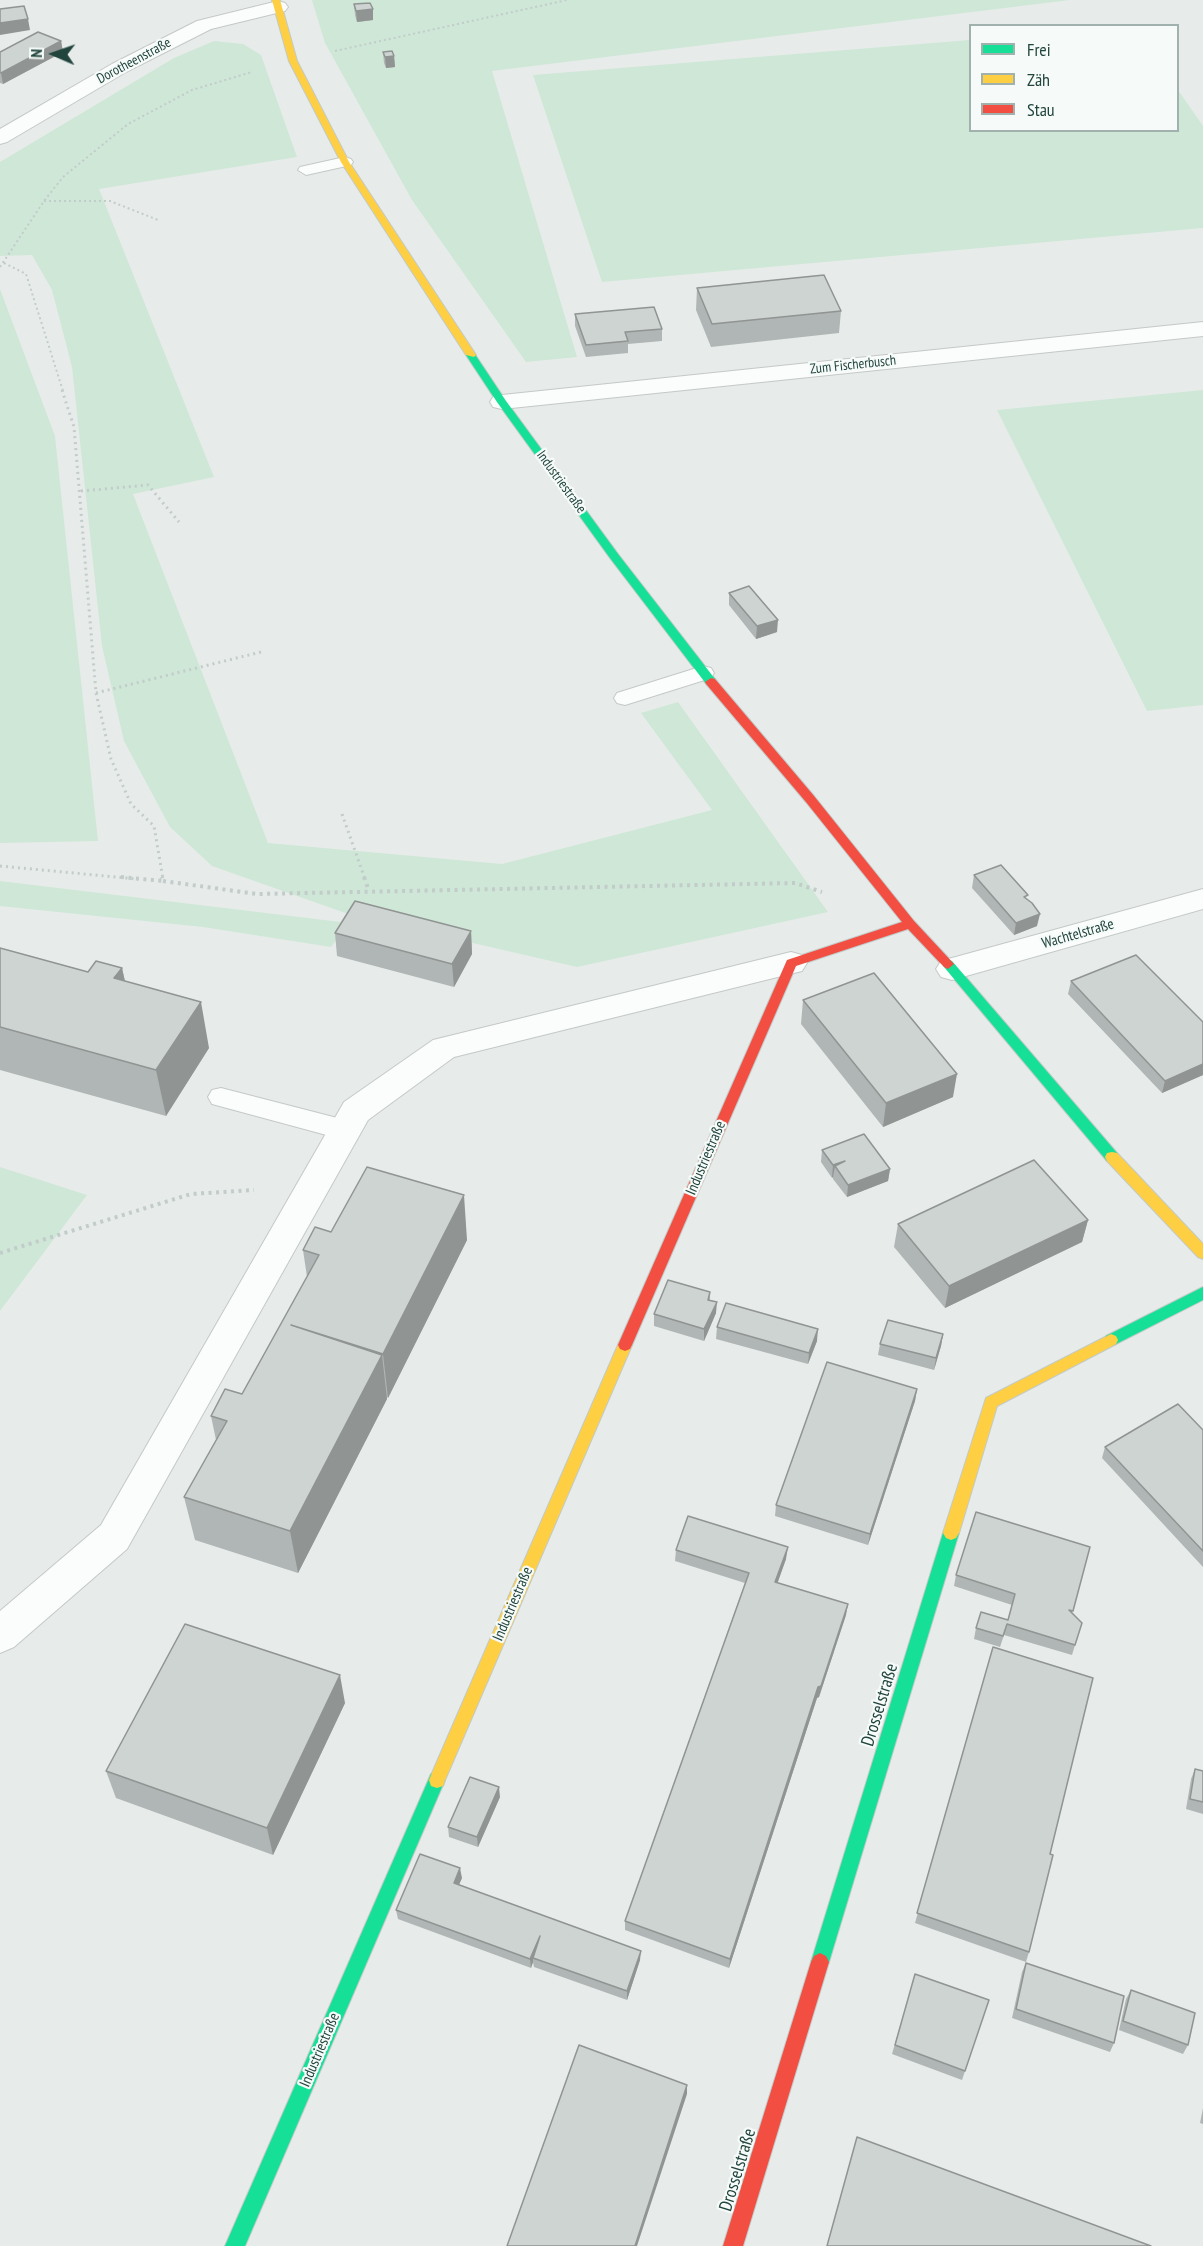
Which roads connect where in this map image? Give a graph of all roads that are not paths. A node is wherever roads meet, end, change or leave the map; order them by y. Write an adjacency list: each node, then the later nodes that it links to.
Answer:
1 (277, 4): 2 (street, Dorotheenstraße); 3 (street, Industriestraße)
2 (0, 138)
3 (345, 162): 4 (lane); 6 (street, Industriestraße)
4 (306, 170)
5 (1203, 328): 6 (street, Zum Fischerbusch)
6 (502, 402): 7 (street, Industriestraße)
7 (703, 673): 8 (lane); 10 (street, Industriestraße)
8 (625, 698)
9 (1203, 899): 12 (street, Wachtelstraße)
10 (910, 924): 11 (street); 12 (street, Industriestraße)
11 (791, 963): 14 (street); 18 (street, Industriestraße)
12 (952, 969): 15 (street, Industriestraße)
13 (221, 1097): 14 (lane)
14 (345, 1130): 17 (street)
15 (1203, 1253)
16 (1203, 1293): 19 (street, Drosselstraße)
17 (0, 1635)
18 (235, 2246)
19 (733, 2246)

